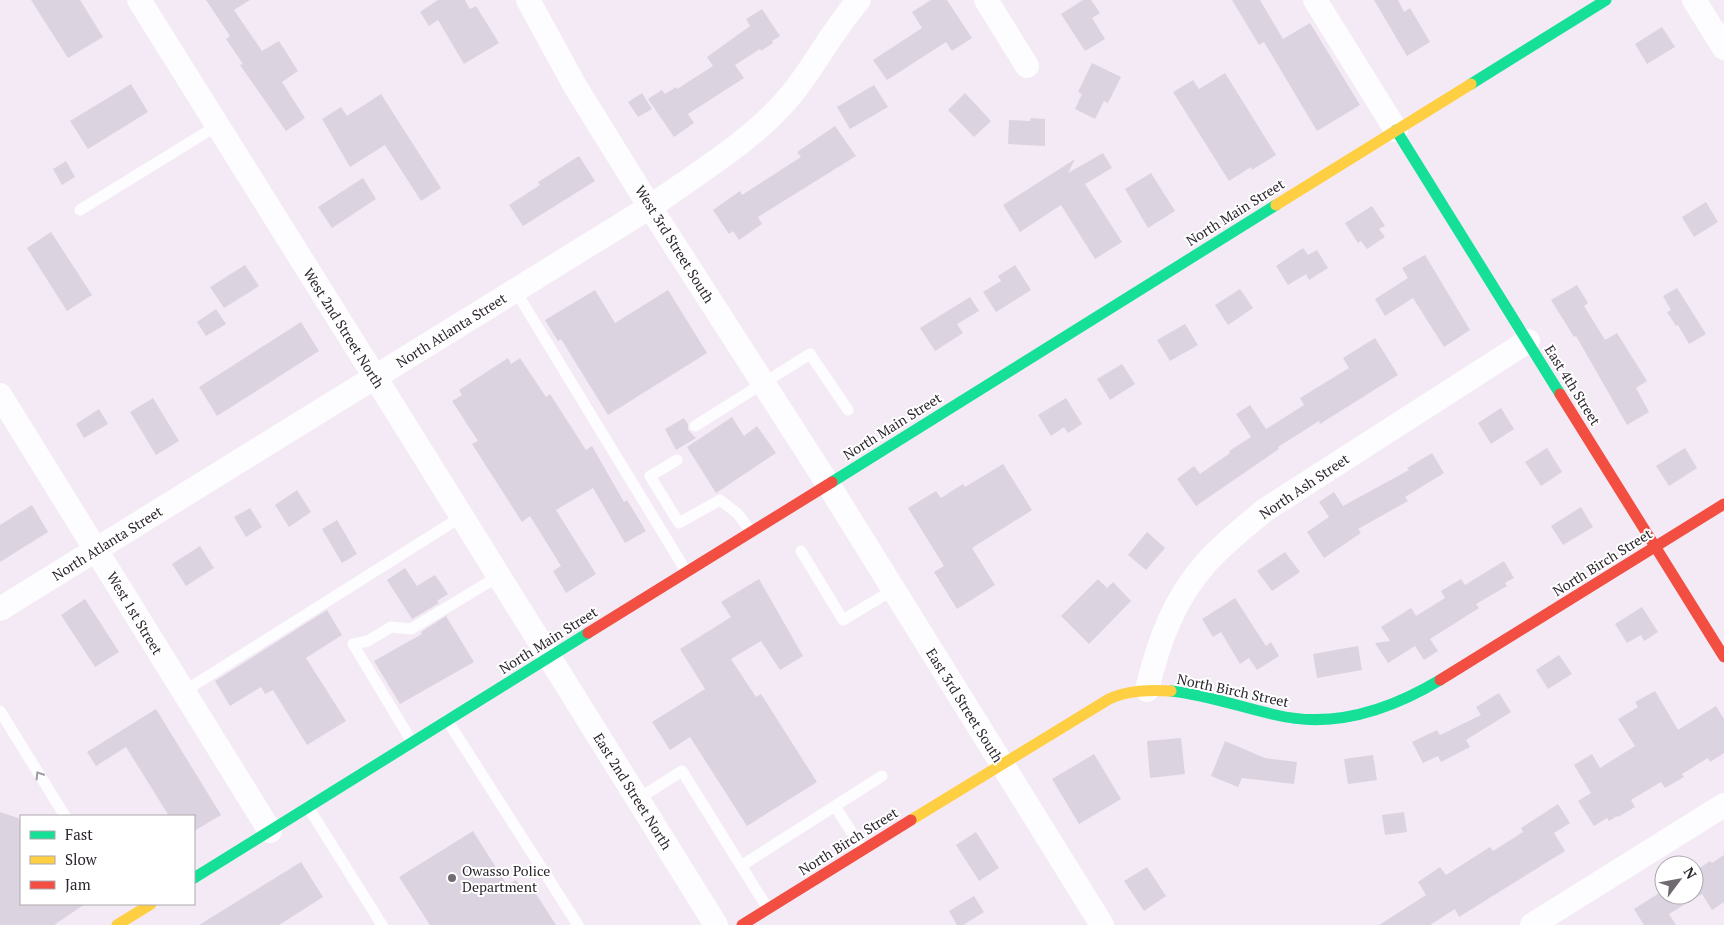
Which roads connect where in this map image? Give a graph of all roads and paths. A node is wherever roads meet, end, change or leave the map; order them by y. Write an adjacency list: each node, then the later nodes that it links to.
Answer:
1 (139, 0): 10 (street, West 2nd Street North)
2 (528, 0): 12 (street, West 3rd Street South)
3 (859, 0): 12 (street, North Atlanta Street)
4 (986, 0): 9 (street)
5 (1315, 0): 11 (street)
6 (1606, 0): 11 (street, North Main Street)
7 (1694, 0): 8 (street)
8 (1724, 48)
9 (1027, 66)
10 (218, 125): 13 (lane); 16 (street, West 2nd Street North)
11 (1396, 130): 15 (street, East 4th Street); 22 (street, North Main Street)
12 (650, 206): 14 (street, North Atlanta Street); 17 (street, West 3rd Street South)
13 (80, 210)
14 (515, 290): 16 (street, North Atlanta Street); 29 (lane)
15 (1528, 341): 26 (street, East 4th Street); 35 (street, North Ash Street)
16 (376, 377): 24 (street, West 2nd Street North); 27 (street, North Atlanta Street)
17 (764, 383): 19 (lane); 20 (lane); 22 (street, West 3rd Street South)
18 (0, 395): 27 (street, West 1st Street)
19 (848, 410)
20 (695, 426)
21 (677, 460): 25 (lane)
22 (828, 484): 25 (street, North Main Street); 31 (street, East 3rd Street South)
23 (1724, 504): 26 (street, North Birch Street)
24 (462, 517): 30 (street, West 2nd Street North); 36 (lane)
25 (751, 532): 29 (street, North Main Street)
26 (1656, 546): 34 (street, East 4th Street); 35 (street, North Birch Street)
27 (97, 550): 32 (street, North Atlanta Street); 36 (street, West 1st Street)
28 (801, 551): 31 (lane)
29 (686, 571): 33 (street, North Main Street)
30 (499, 576): 33 (street, West 2nd Street North); 39 (lane)
31 (893, 590): 40 (street, East 3rd Street South)
32 (0, 609)
33 (549, 656): 38 (street, North Main Street); 42 (street, East 2nd Street North)
34 (1724, 657)
35 (1147, 690): 40 (street, North Birch Street)
36 (184, 692): 47 (street, West 1st Street)
37 (0, 711): 46 (lane, one-way to 37)
38 (447, 720): 39 (street, North Main Street); 56 (lane)
39 (412, 742): 45 (street, North Main Street)
40 (1002, 764): 48 (street, North Birch Street); 59 (street, East 3rd Street South)
41 (882, 776): 44 (lane)
42 (638, 799): 49 (lane); 57 (street, East 2nd Street North)
43 (1724, 805): 60 (street)
44 (835, 806): 48 (lane); 49 (lane)
45 (308, 807): 47 (street, North Main Street); 55 (lane)
46 (64, 815)
47 (270, 831): 50 (street, North Main Street)
48 (862, 849): 52 (street, North Birch Street)
49 (741, 866): 52 (lane)
50 (195, 877)
51 (150, 905): 53 (street)
52 (768, 909): 58 (street, North Birch Street)
53 (129, 918): 54 (street)
54 (117, 925)
55 (382, 925)
56 (578, 925)
57 (716, 925)
58 (742, 925)
59 (1102, 925)
60 (1532, 925)

